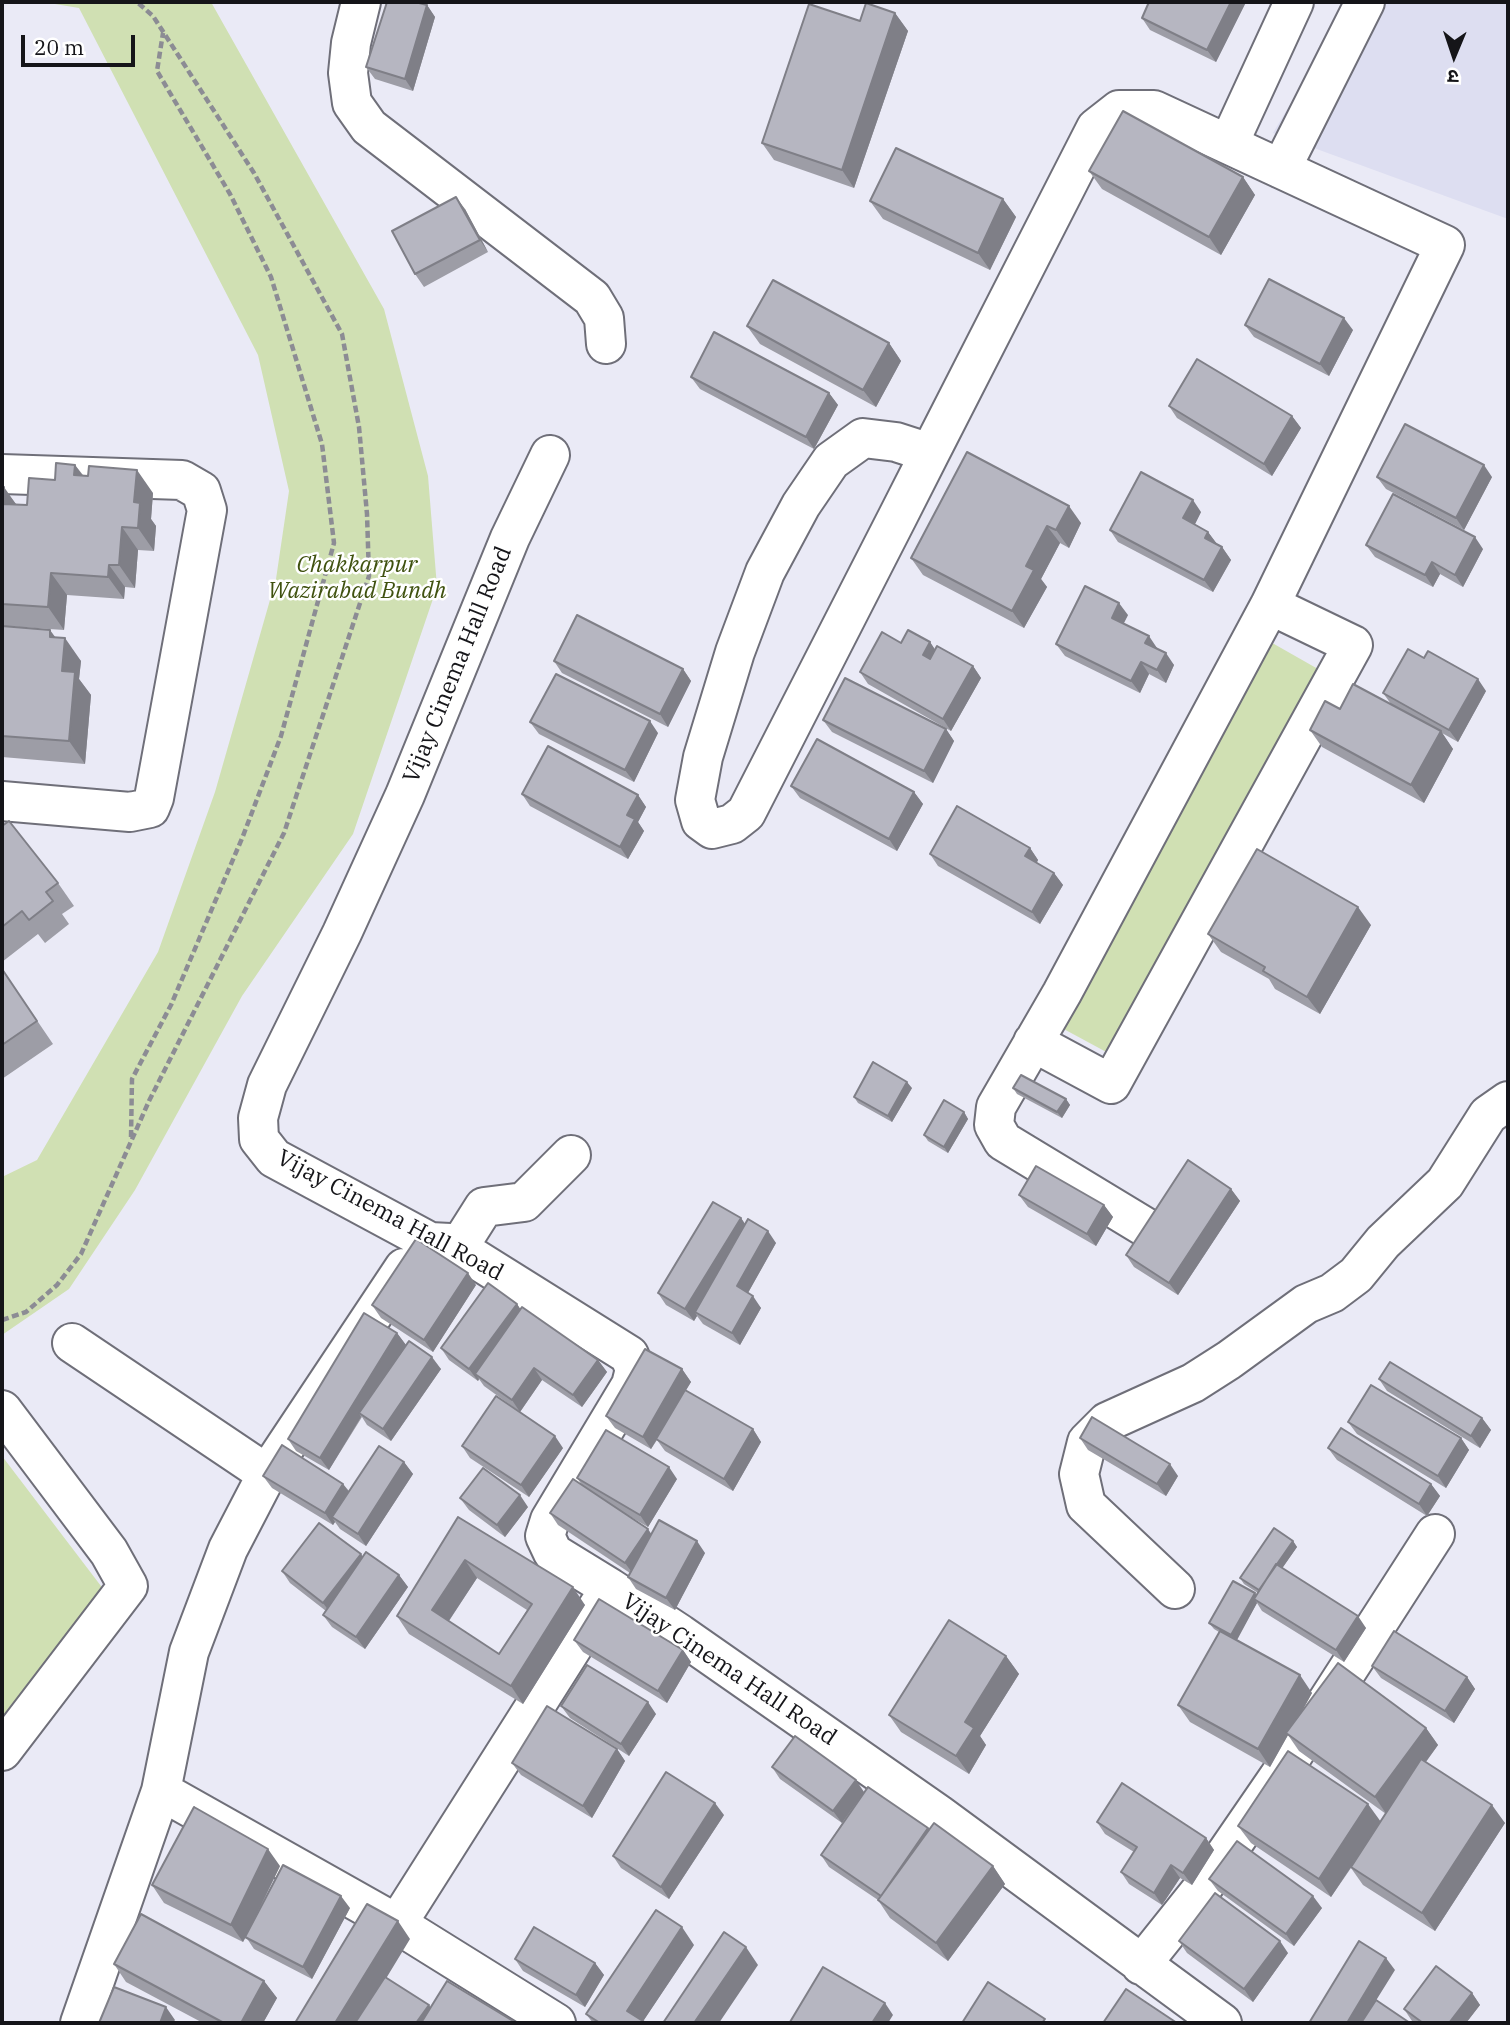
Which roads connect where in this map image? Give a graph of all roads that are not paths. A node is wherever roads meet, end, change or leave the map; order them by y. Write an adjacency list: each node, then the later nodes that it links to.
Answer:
1 (361, 2): 6 (street)
2 (1294, 2): 4 (street)
3 (1364, 2): 5 (street)
4 (1229, 143): 5 (street); 7 (street)
5 (1281, 169): 10 (street)
6 (606, 344)
7 (930, 453): 7 (street)
8 (550, 455): 16 (street, Vijay Cinema Hall Road)
9 (2, 474): 11 (street)
10 (1270, 605): 12 (street); 12 (street)
11 (2, 802)
12 (1033, 1042): 15 (street)
13 (1508, 1101): 22 (street)
14 (571, 1155): 16 (street)
15 (1146, 1227)
16 (444, 1245): 19 (street); 21 (street, Vijay Cinema Hall Road)
17 (72, 1343): 19 (street)
18 (2, 1410): 23 (street)
19 (267, 1474): 24 (street)
20 (1435, 1534): 26 (street)
21 (610, 1588): 25 (street); 26 (street, Vijay Cinema Hall Road)
22 (1175, 1590)
23 (2, 1751)
24 (161, 1791): 25 (street); 27 (street)
25 (397, 1924): 28 (street)
26 (1141, 1965): 29 (street, Vijay Cinema Hall Road)
27 (80, 2023)
28 (556, 2023)
29 (1222, 2023)

